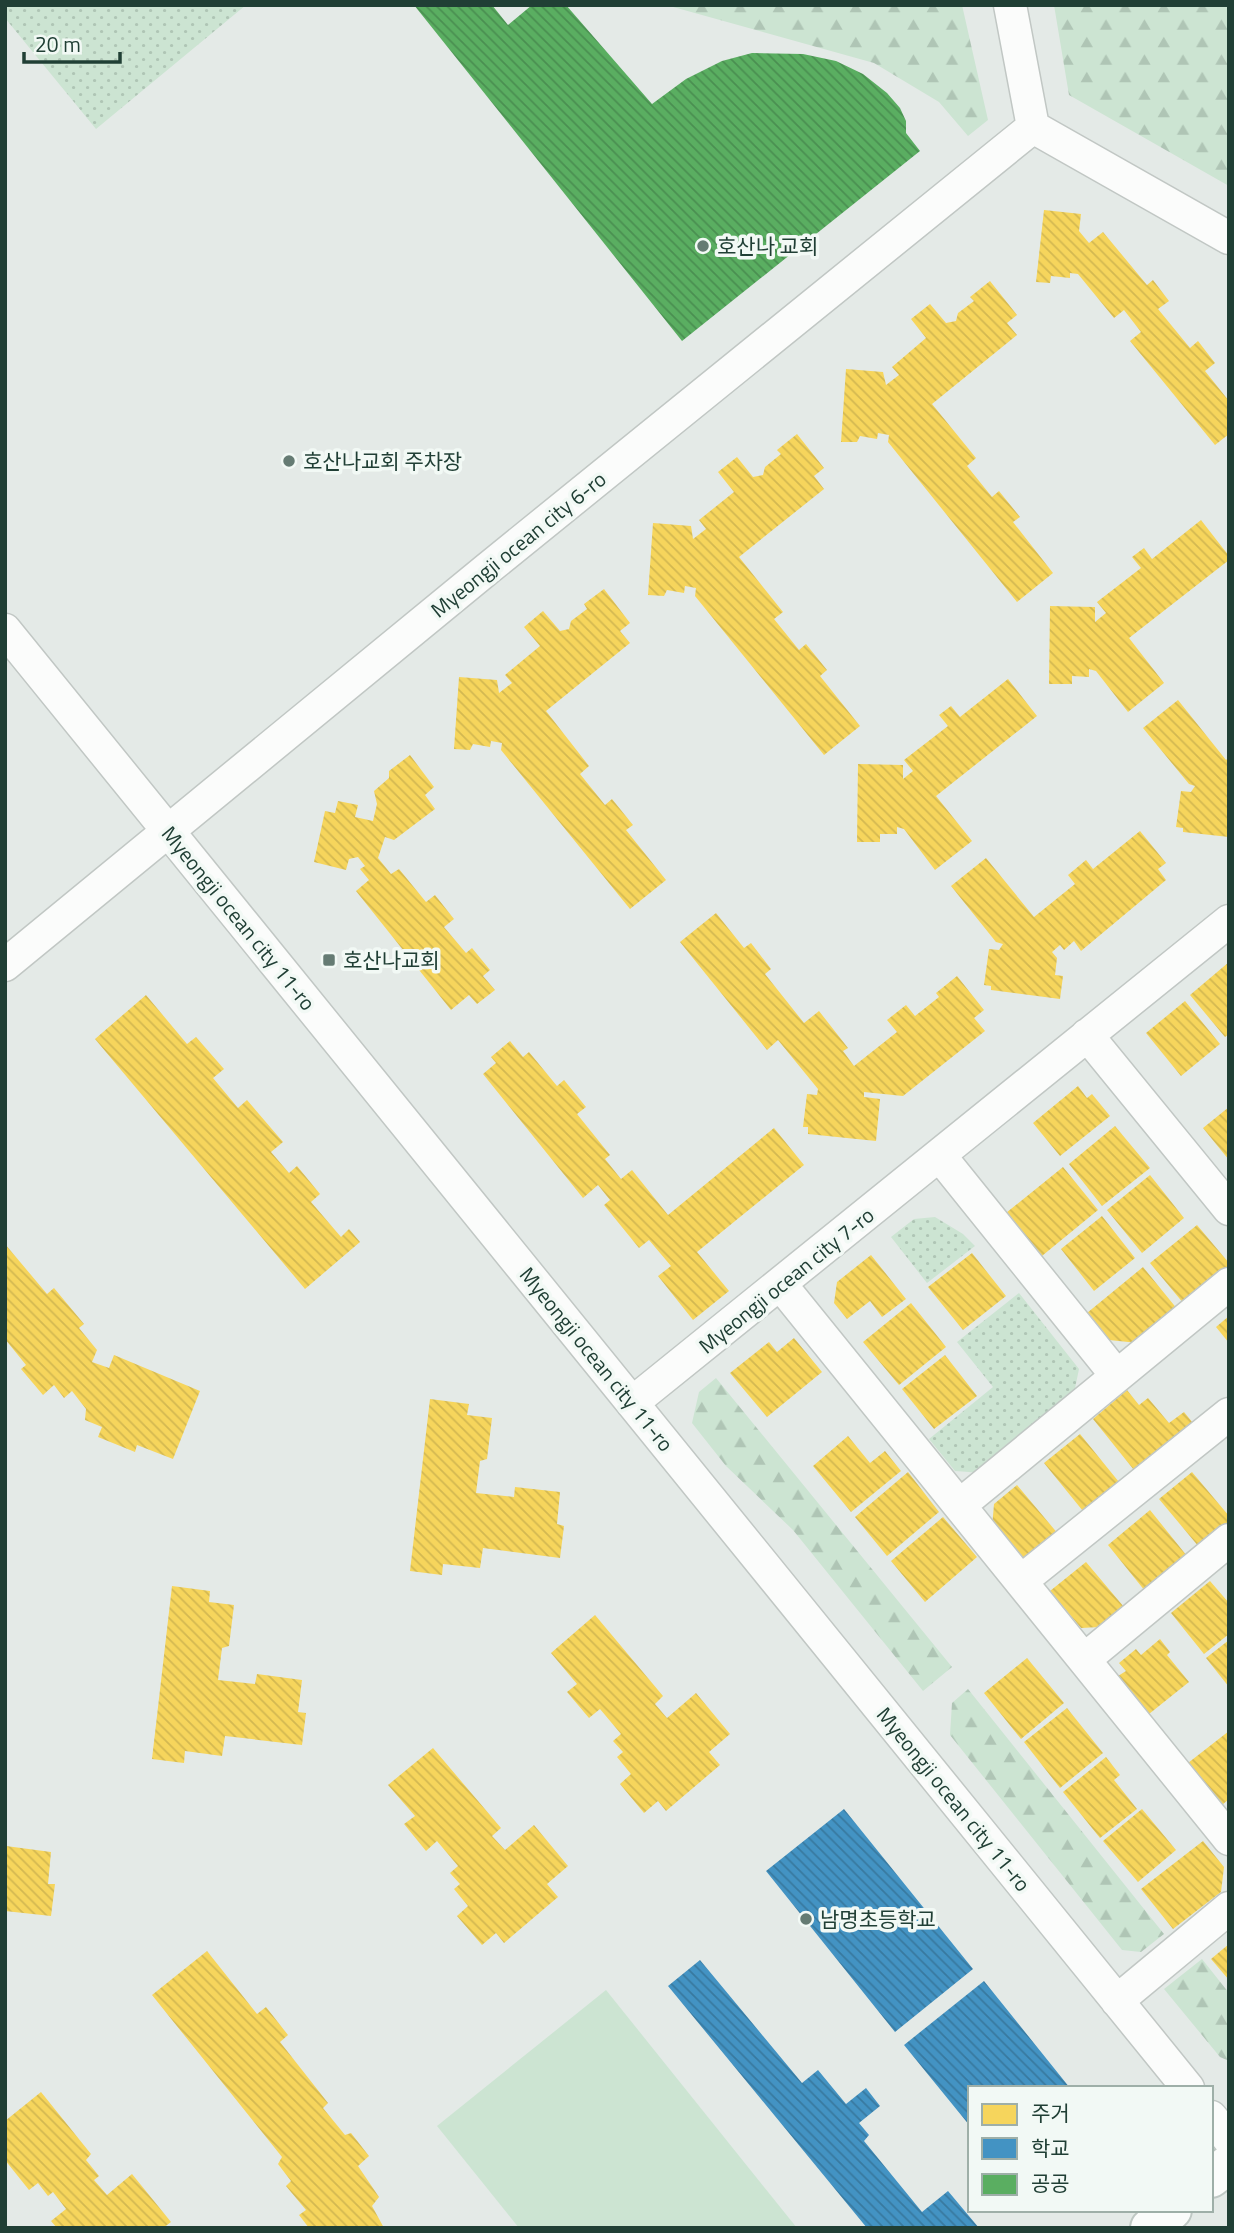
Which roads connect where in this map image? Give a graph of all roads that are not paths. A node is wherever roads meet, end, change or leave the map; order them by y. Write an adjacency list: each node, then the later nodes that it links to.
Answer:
1 (1010, 5): 2 (street)
2 (1033, 127): 3 (street); 5 (street, Myeongji ocean city 6-ro)
3 (1229, 238)
4 (5, 630): 5 (street, Myeongji ocean city 11-ro)
5 (168, 831): 7 (street, Myeongji ocean city 6-ro); 14 (street, Myeongji ocean city 11-ro)
6 (1229, 921): 8 (street, Myeongji ocean city 7-ro)
7 (5, 965)
8 (1087, 1035): 9 (street, Myeongji ocean city 7-ro); 10 (street)
9 (940, 1156): 12 (street, Myeongji ocean city 7-ro); 13 (street)
10 (1229, 1209)
11 (1229, 1284): 13 (street)
12 (780, 1285): 14 (street, Myeongji ocean city 7-ro); 16 (street)
13 (1117, 1376): 16 (street)
14 (632, 1403): 22 (street, Myeongji ocean city 11-ro)
15 (1229, 1414): 18 (street)
16 (960, 1505): 18 (street)
17 (1229, 1540): 19 (street)
18 (1021, 1581): 19 (street)
19 (1085, 1659): 20 (street)
20 (1229, 1839)
21 (1229, 1908): 22 (street)
22 (1118, 2001): 23 (street, Myeongji ocean city 11-ro)
23 (1186, 2086)
24 (1213, 2119): 25 (street)
25 (1229, 2139)
26 (1229, 2164): 27 (main road)
27 (1213, 2176)
28 (1170, 2212): 29 (main road)
29 (1150, 2228)

